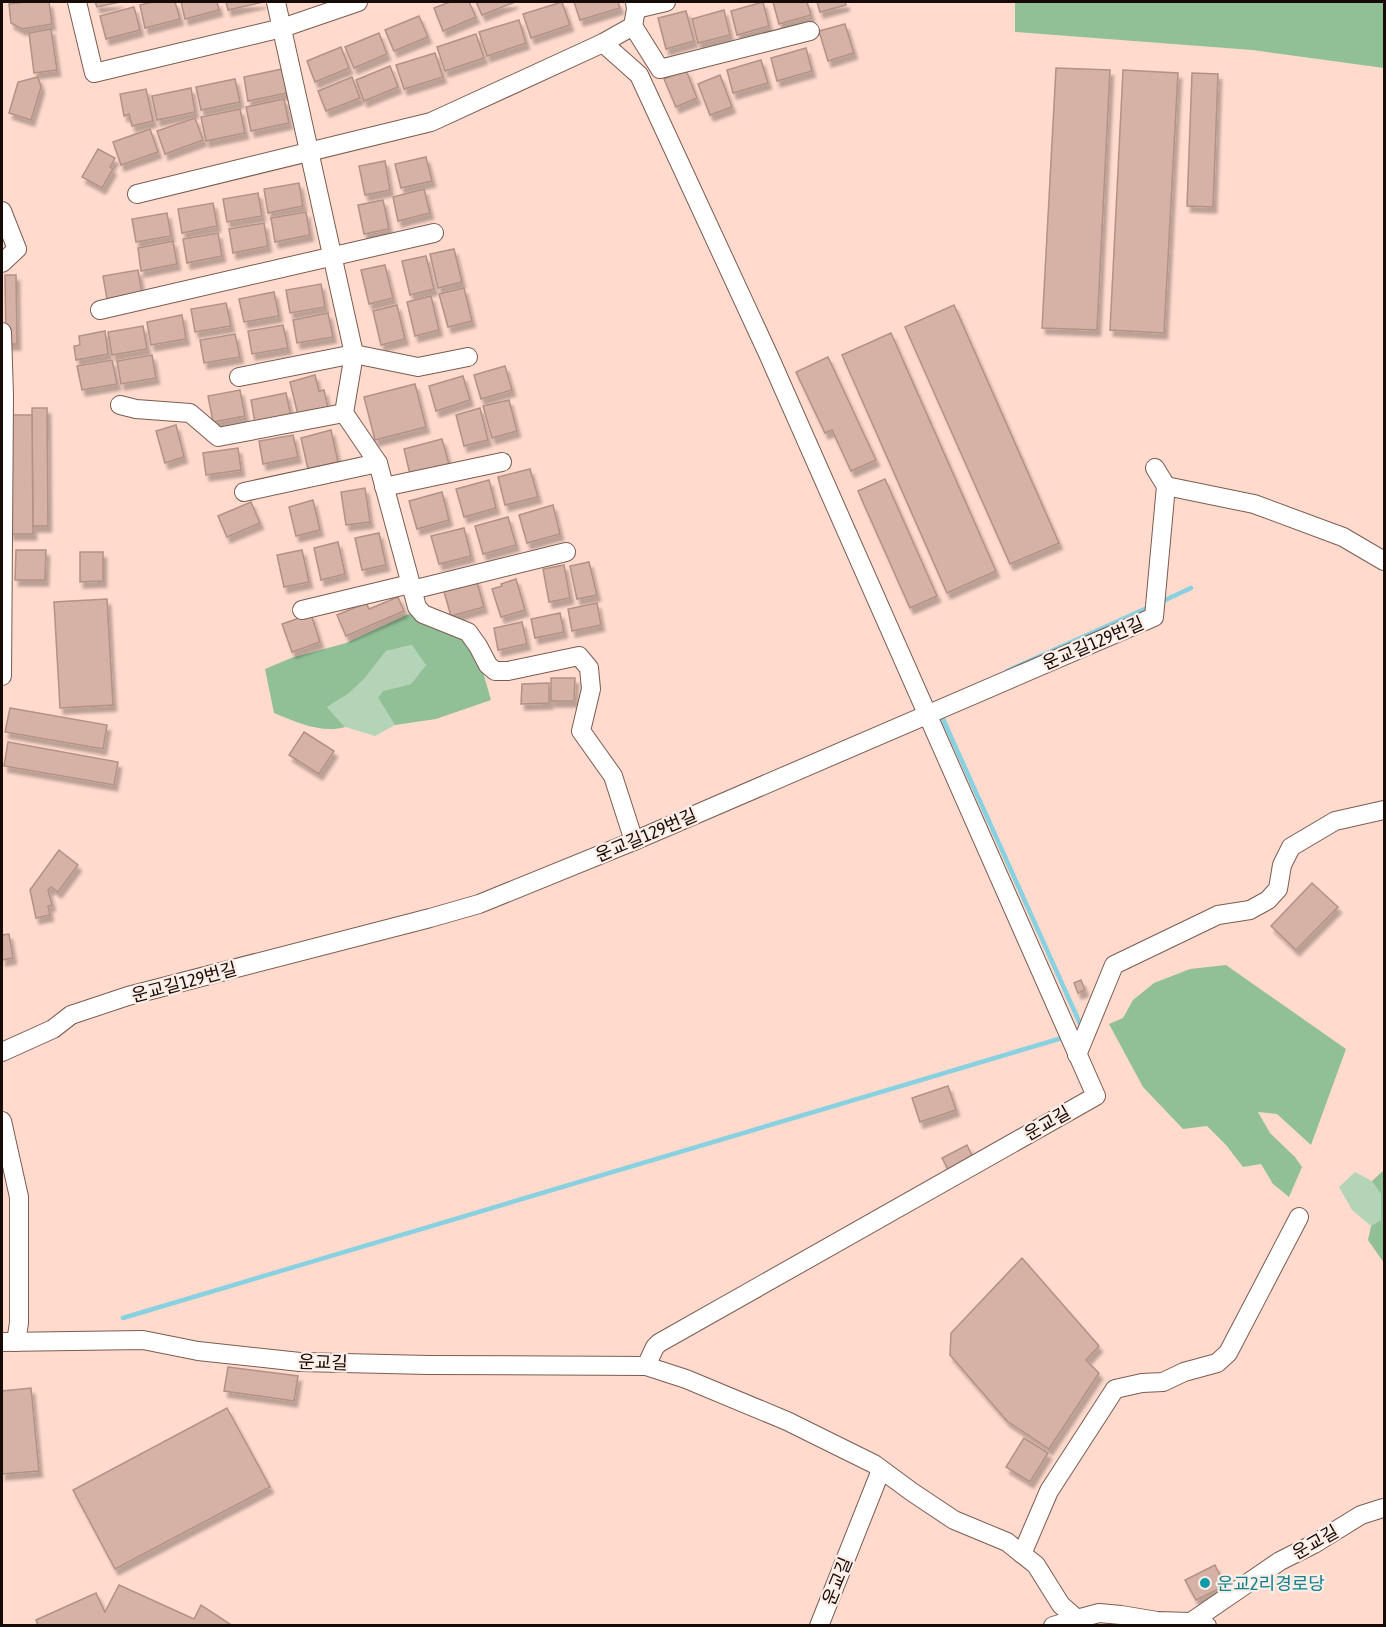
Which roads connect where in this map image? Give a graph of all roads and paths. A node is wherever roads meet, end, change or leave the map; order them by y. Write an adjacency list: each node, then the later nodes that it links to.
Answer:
1 (77, 2): 6 (street)
2 (276, 2): 6 (street)
3 (358, 2): 6 (street)
4 (666, 2): 5 (street)
5 (635, 12): 7 (street); 8 (street)
6 (282, 28): 9 (street)
7 (810, 31)
8 (603, 43): 9 (street); 33 (street, 운교길)
9 (309, 153): 10 (street); 13 (street)
10 (137, 194)
11 (2, 212): 14 (street)
12 (434, 233): 13 (street)
13 (332, 256): 15 (street); 17 (street)
14 (2, 263)
15 (100, 310)
16 (2, 332): 32 (street)
17 (354, 354): 18 (street); 19 (street); 21 (street)
18 (468, 357)
19 (238, 377)
20 (120, 405): 21 (street)
21 (344, 413): 23 (street)
22 (502, 462): 26 (street)
23 (378, 463): 26 (street); 27 (street)
24 (1155, 468): 25 (street)
25 (1166, 486): 29 (street); 33 (street, 운교길129번길)
26 (384, 487): 30 (street)
27 (244, 492)
28 (566, 552): 30 (street)
29 (1384, 561)
30 (411, 587): 31 (street); 35 (street)
31 (302, 610)
32 (2, 676)
33 (928, 714): 35 (street, 운교길129번길); 37 (street, 운교길)
34 (1384, 810): 37 (street)
35 (634, 841): 36 (street, 운교길129번길)
36 (2, 1052)
37 (1077, 1054): 41 (street, 운교길)
38 (2, 1121): 40 (street)
39 (1299, 1217): 44 (street)
40 (9, 1342): 41 (street, 운교길)
41 (646, 1366): 42 (street, 운교길)
42 (881, 1470): 44 (street, 운교길); 47 (street, 운교길)
43 (1383, 1508): 46 (street, 운교길)
44 (1022, 1554): 45 (street, 운교길)
45 (1077, 1619): 46 (street, 운교길); 48 (street, 운교길)
46 (1199, 1624)
47 (819, 1626)
48 (1053, 1626)

